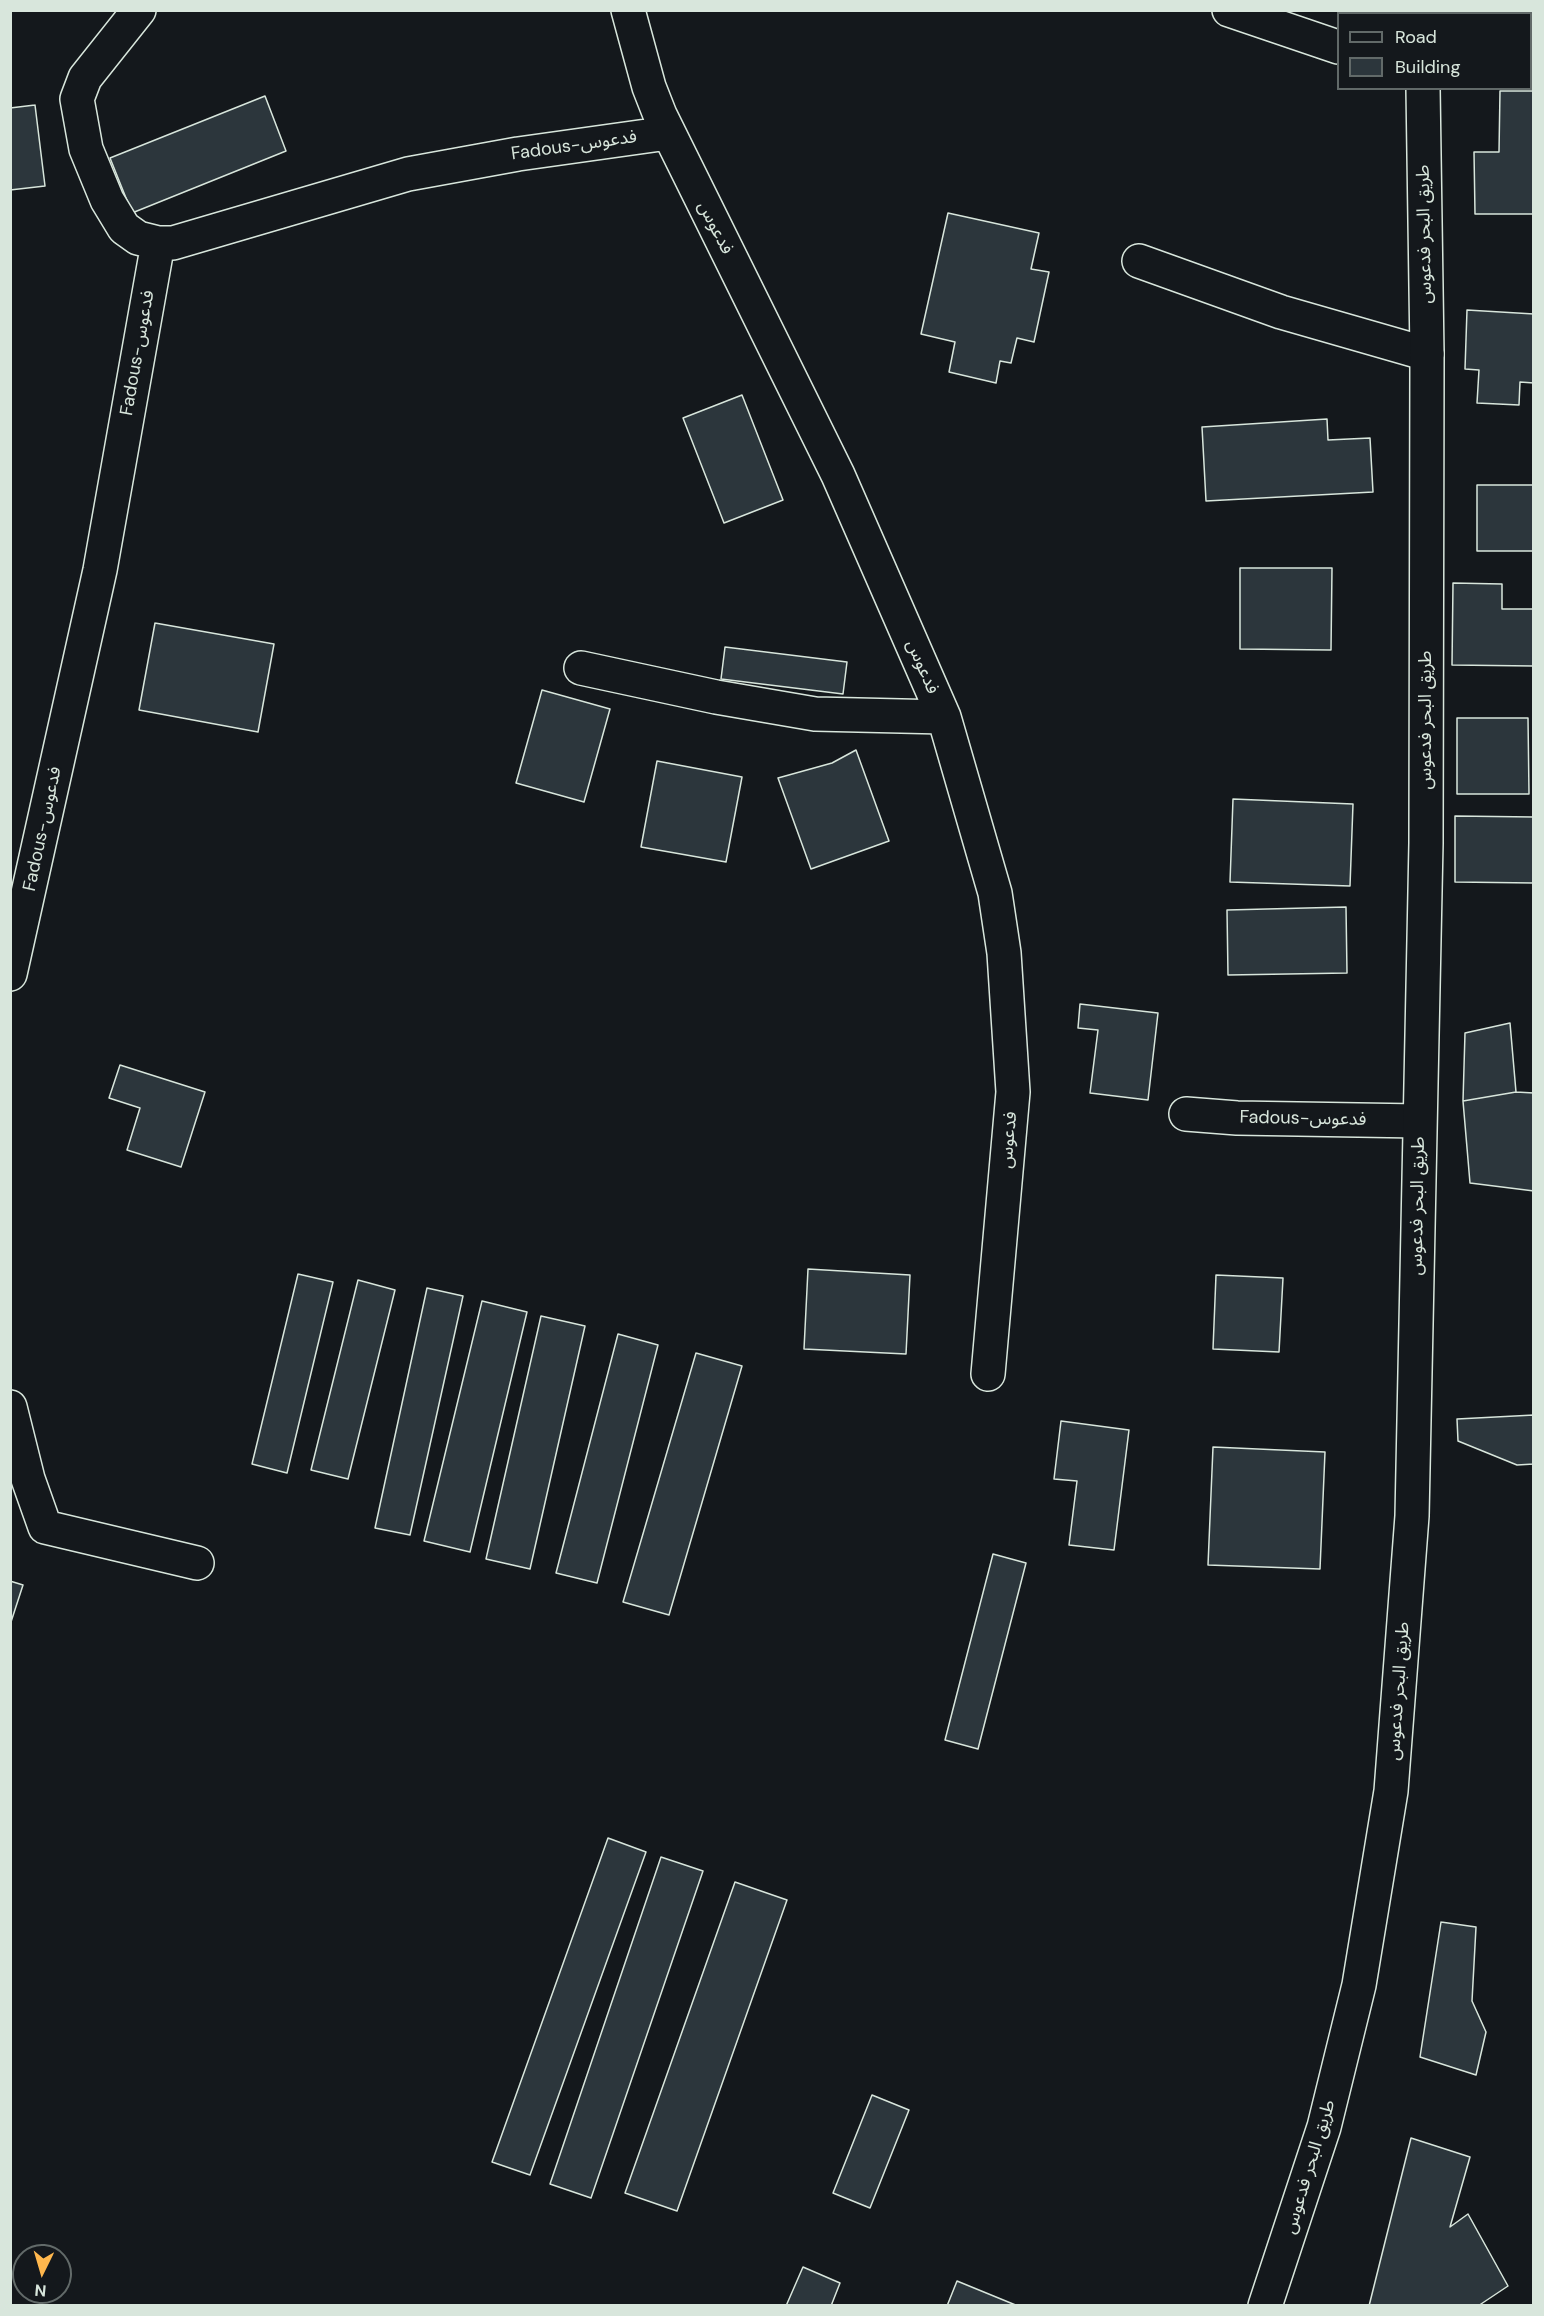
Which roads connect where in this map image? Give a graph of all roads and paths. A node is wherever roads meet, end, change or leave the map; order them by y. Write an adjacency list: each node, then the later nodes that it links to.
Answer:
1 (139, 10): 7 (street)
2 (628, 10): 6 (street, فدعوس)
3 (1229, 10): 4 (street)
4 (1337, 46)
5 (1423, 90): 9 (street, طريق البحر فدعوس)
6 (668, 133): 7 (street, Fadous-فدعوس); 11 (street, فدعوس)
7 (158, 243): 12 (street, Fadous-فدعوس)
8 (1139, 261): 9 (street)
9 (1427, 354): 14 (street, طريق البحر فدعوس)
10 (581, 668): 11 (street)
11 (944, 717): 15 (street, فدعوس)
12 (10, 974)
13 (1186, 1114): 14 (street, Fadous-فدعوس)
14 (1419, 1120): 18 (street, طريق البحر فدعوس)
15 (988, 1374)
16 (10, 1407): 17 (street)
17 (197, 1563)
18 (1265, 2306)

